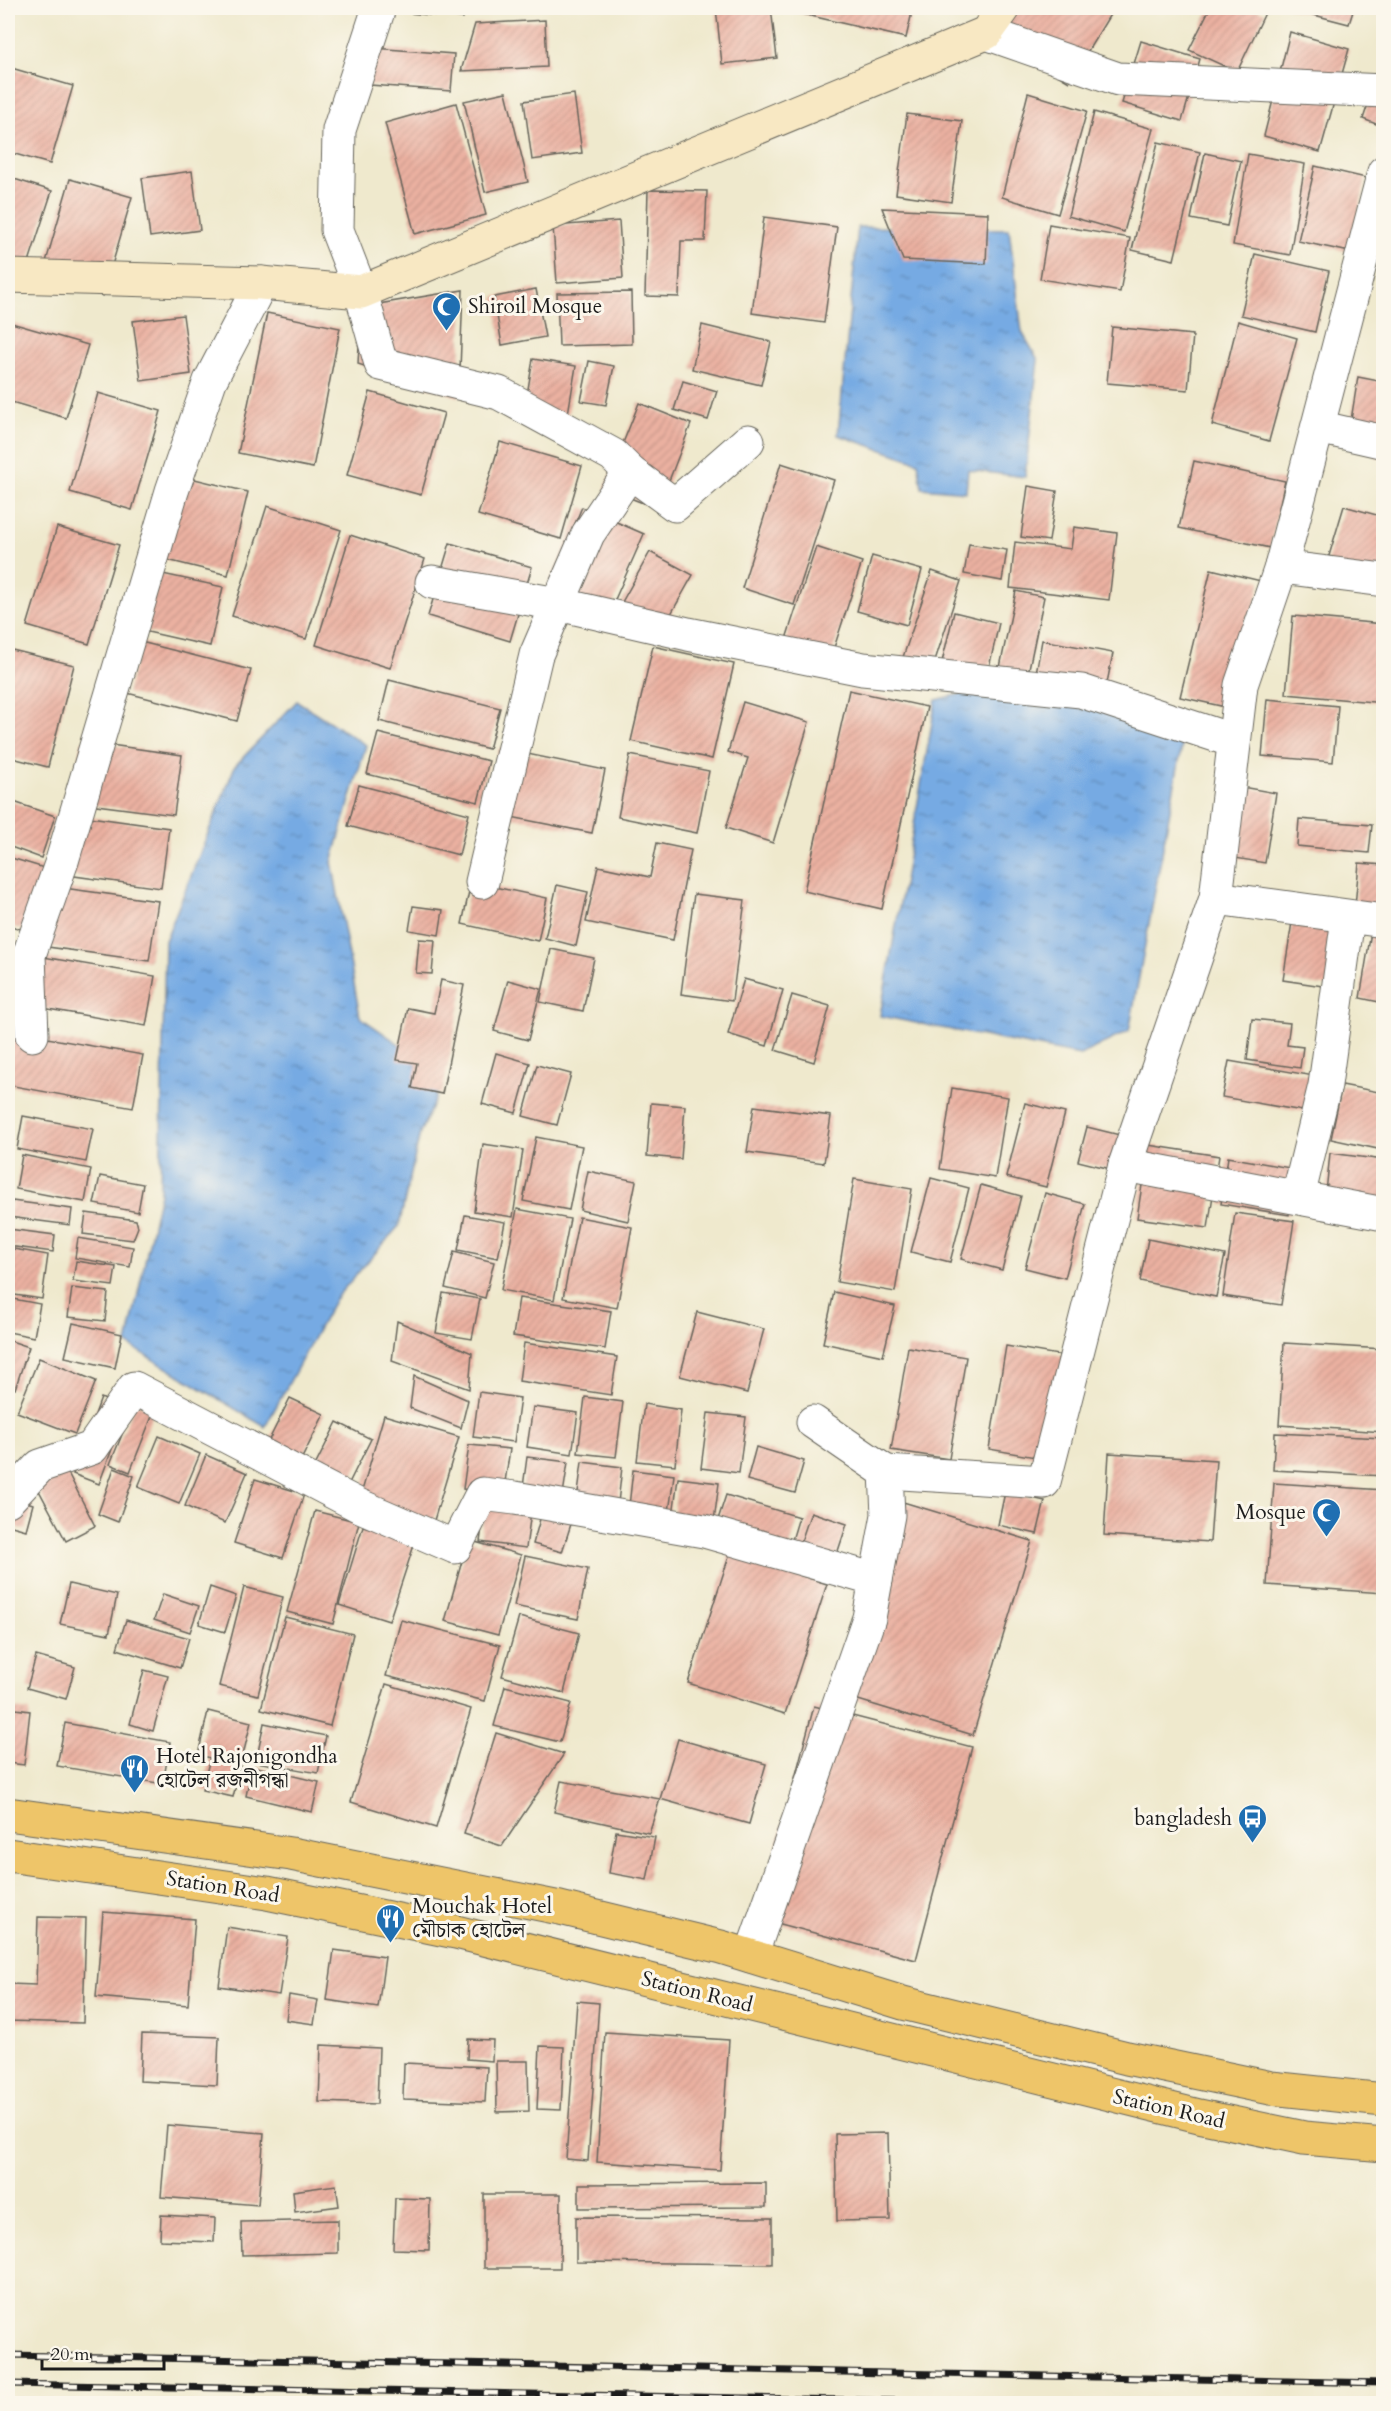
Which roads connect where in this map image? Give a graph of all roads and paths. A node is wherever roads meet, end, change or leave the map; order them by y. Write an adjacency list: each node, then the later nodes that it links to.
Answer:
1 (379, 8): 8 (street)
2 (1004, 8): 3 (street)
3 (986, 33): 4 (street); 8 (street)
4 (1383, 91)
5 (1383, 172): 9 (street)
6 (8, 276): 7 (street)
7 (261, 283): 8 (street); 22 (street)
8 (361, 292): 12 (street)
9 (1318, 427): 11 (street); 13 (street)
10 (748, 441): 12 (street)
11 (1383, 442)
12 (630, 472): 16 (street)
13 (1281, 567): 14 (street); 17 (street)
14 (1383, 580)
15 (432, 582): 16 (street)
16 (558, 604): 17 (street); 18 (street)
17 (1234, 741): 19 (street)
18 (483, 882)
19 (1216, 898): 20 (street); 23 (street)
20 (1348, 918): 21 (street); 24 (street)
21 (1383, 921)
22 (32, 1035)
23 (1125, 1165): 24 (street); 27 (street)
24 (1298, 1197): 25 (street)
25 (1383, 1214)
26 (813, 1422): 27 (street)
27 (886, 1472): 29 (street)
28 (8, 1500): 29 (street)
29 (876, 1580): 32 (street)
30 (8, 1814): 32 (main road, Station Road)
31 (8, 1855): 34 (main road, Station Road)
32 (751, 1956): 33 (main road, Station Road)
33 (1383, 2100)
34 (1383, 2145)

